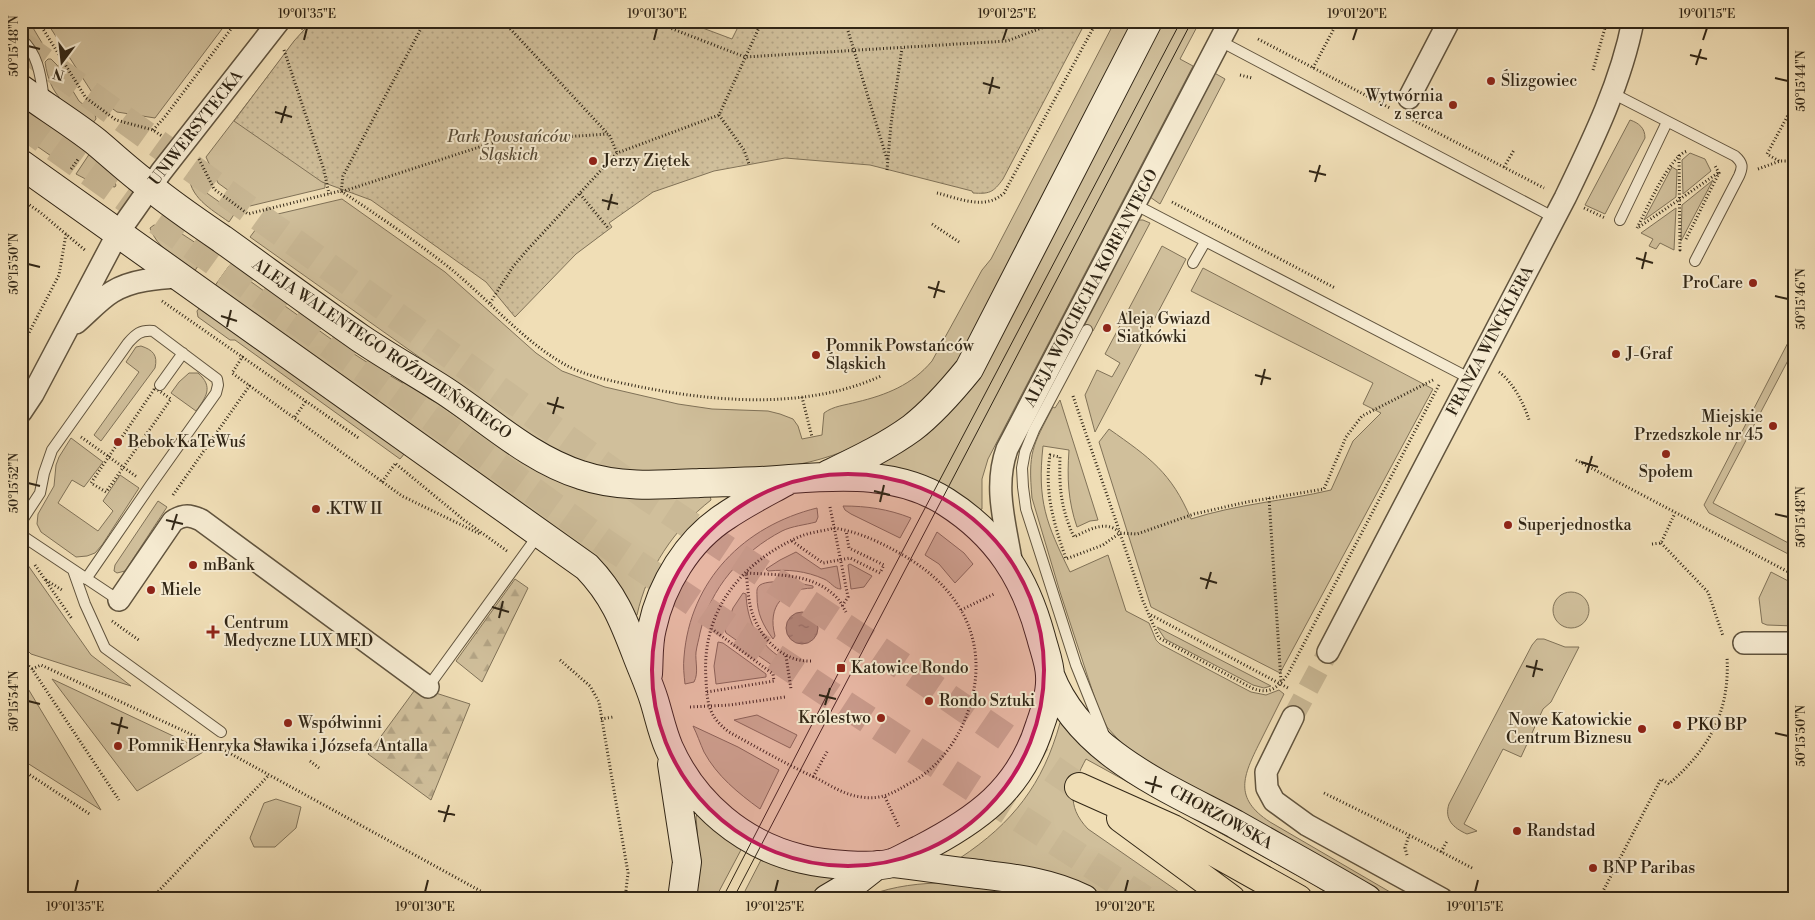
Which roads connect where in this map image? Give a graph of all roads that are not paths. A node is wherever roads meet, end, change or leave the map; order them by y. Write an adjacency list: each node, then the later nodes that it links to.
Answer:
1 (1148, 21): 29 (main road)
2 (1230, 21): 7 (street, ALEJA WOJCIECHA KORFANTEGO)
3 (1449, 21): 10 (street)
4 (1633, 21): 9 (street, FRANZA WINCKLERA)
5 (277, 22): 14 (street, UNIWERSYTECKA)
6 (21, 39): 11 (lane)
7 (1220, 41): 15 (street, ALEJA WOJCIECHA KORFANTEGO); 16 (lane)
8 (21, 89): 11 (main road, ALEJA WALENTEGO ROŹDZIEŃSKIEGO)
9 (1612, 93): 12 (lane); 16 (street, FRANZA WINCKLERA)
10 (1409, 98)
11 (45, 106): 14 (main road, ALEJA WALENTEGO ROŹDZIEŃSKIEGO)
12 (1667, 122): 17 (lane); 20 (lane)
13 (21, 164): 18 (main road)
14 (150, 187): 18 (street, UNIWERSYTECKA); 30 (main road, ALEJA WALENTEGO ROŹDZIEŃSKIEGO)
15 (1134, 204): 19 (lane); 34 (street, ALEJA WOJCIECHA KORFANTEGO)
16 (1555, 218): 26 (street, FRANZA WINCKLERA)
17 (1620, 220)
18 (118, 233): 22 (main road); 24 (street, UNIWERSYTECKA)
19 (1205, 242): 21 (lane); 26 (lane)
20 (1695, 261)
21 (1193, 263)
22 (180, 277): 24 (street); 32 (main road)
23 (1087, 330): 47 (lane)
24 (67, 331): 28 (street, UNIWERSYTECKA)
25 (183, 353): 27 (lane); 31 (lane); 36 (lane)
26 (1471, 379): 40 (street, FRANZA WINCKLERA)
27 (158, 387)
28 (21, 412)
29 (826, 476): 30 (main road, ALEJA WALENTEGO ROŹDZIEŃSKIEGO); 34 (main road)
30 (789, 480): 42 (main road)
31 (21, 522)
32 (540, 533): 42 (main road); 43 (lane)
33 (21, 535): 35 (lane)
34 (1012, 566): 41 (main road)
35 (73, 570): 36 (lane); 45 (lane)
36 (86, 579): 37 (lane)
37 (123, 603): 43 (street)
38 (1794, 643): 39 (street)
39 (1731, 644)
40 (1328, 652)
41 (1050, 675): 47 (main road, CHORZOWSKA); 48 (main road)
42 (648, 684): 46 (main road)
43 (428, 686)
44 (1293, 717): 55 (street)
45 (221, 732)
46 (668, 746): 48 (main road); 49 (main road)
47 (1112, 754): 54 (main road, CHORZOWSKA)
48 (885, 864): 50 (main road); 51 (main road)
49 (682, 899)
50 (827, 899)
51 (1084, 899)
52 (1231, 899): 53 (main road)
53 (1298, 899)
54 (1367, 899)
55 (1442, 899)

